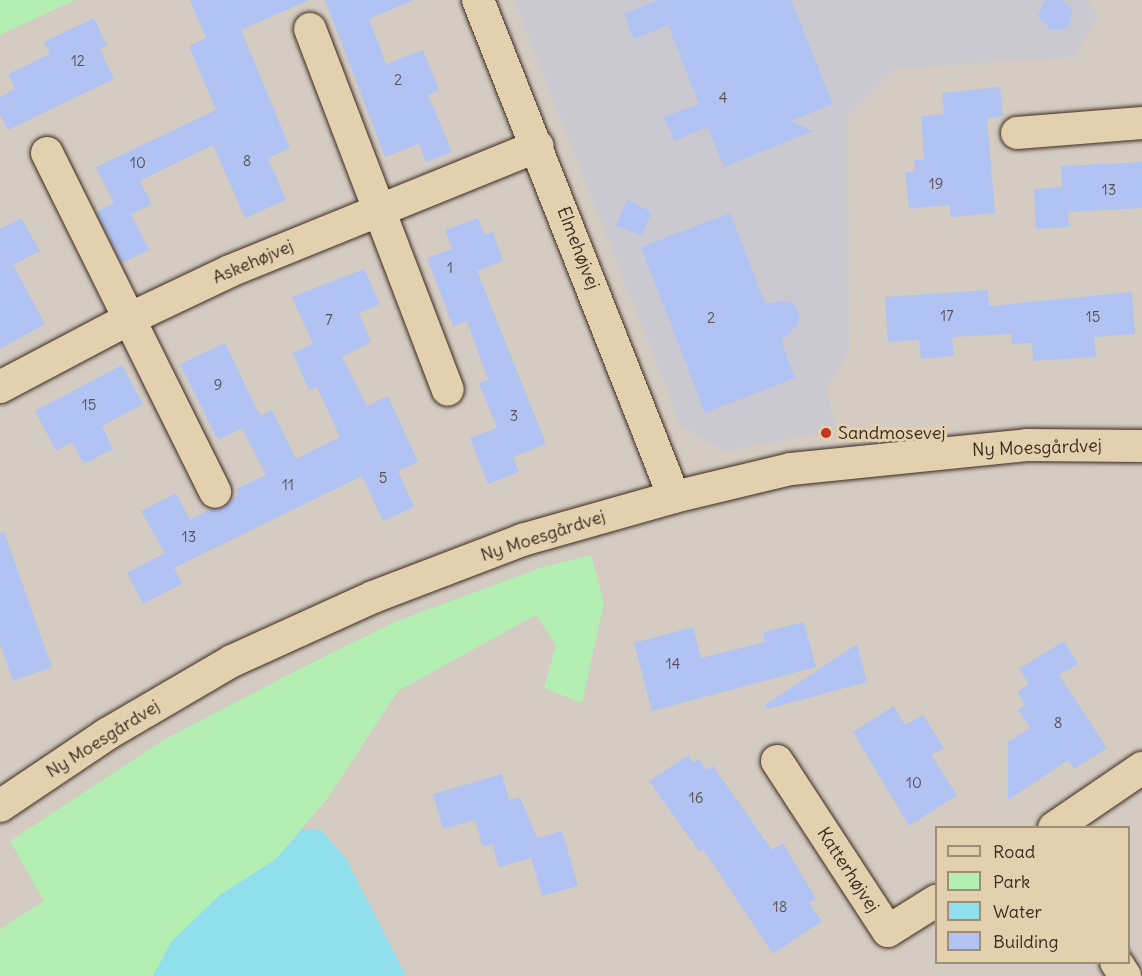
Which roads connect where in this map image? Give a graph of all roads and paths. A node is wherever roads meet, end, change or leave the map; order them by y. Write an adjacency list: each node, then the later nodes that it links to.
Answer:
1 (478, 0): 5 (street, Elmehøjvej)
2 (310, 29): 7 (street)
3 (1142, 123): 4 (street)
4 (1017, 133)
5 (538, 146): 7 (street, Askehøjvej); 13 (street, Elmehøjvej)
6 (47, 153): 8 (street)
7 (379, 209): 8 (street, Askehøjvej); 10 (street)
8 (129, 319): 9 (street, Askehøjvej); 12 (street)
9 (0, 387)
10 (448, 390)
11 (1142, 446): 13 (street, Ny Moesgårdvej)
12 (215, 492)
13 (674, 496): 16 (street, Ny Moesgårdvej)
14 (777, 761): 18 (street, Katterhøjvej)
15 (1142, 768): 17 (street)
16 (0, 806)
17 (1057, 826)
18 (935, 902)

